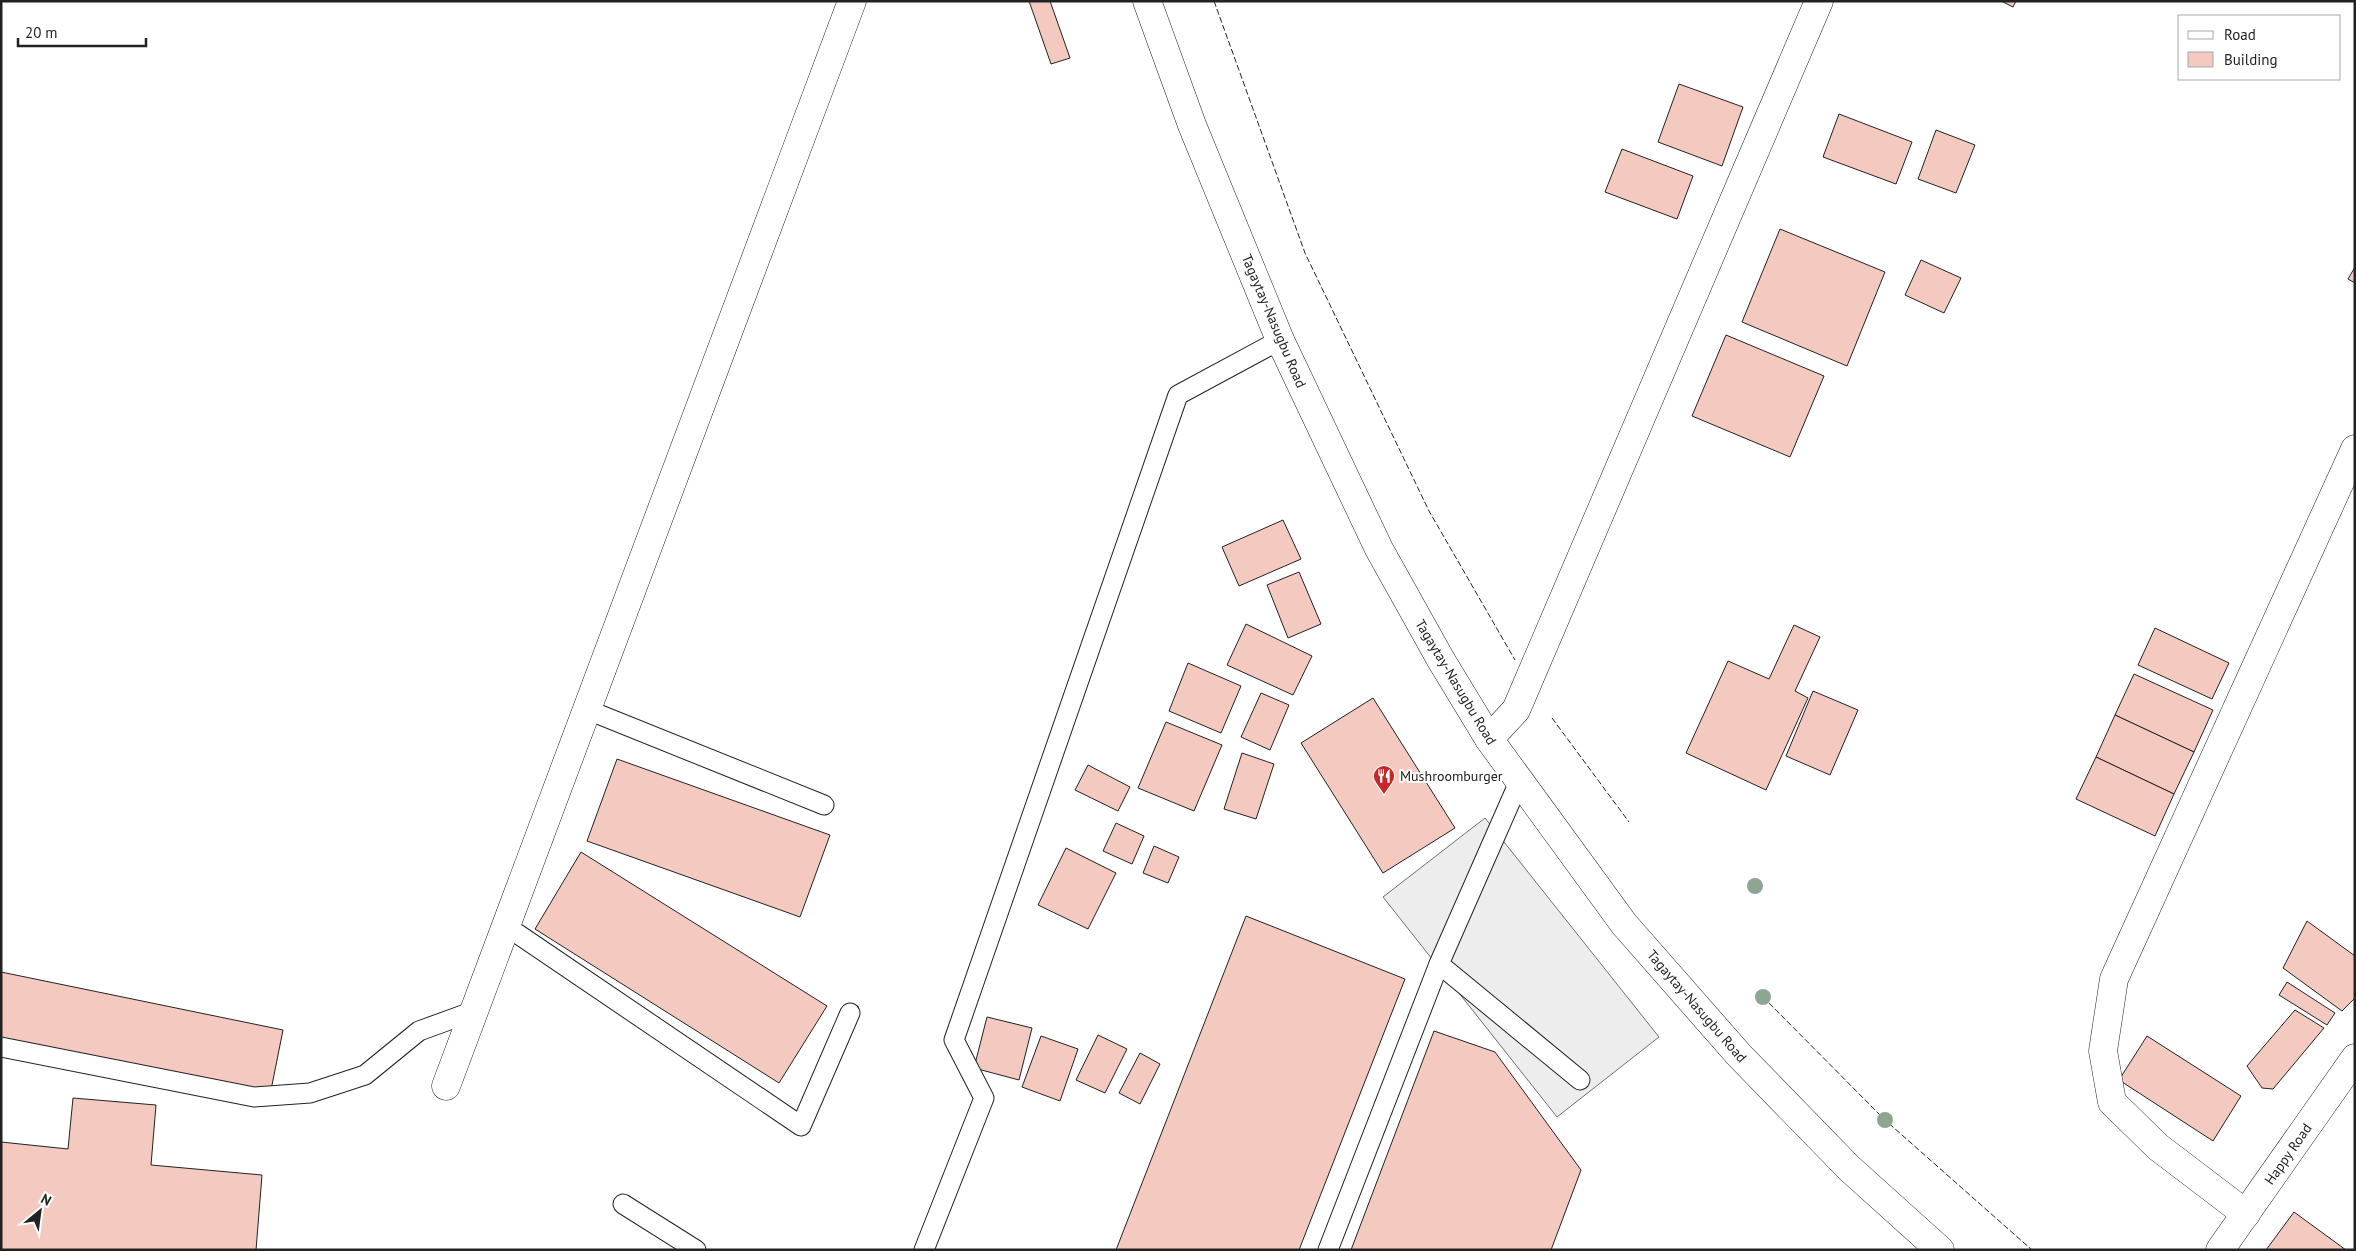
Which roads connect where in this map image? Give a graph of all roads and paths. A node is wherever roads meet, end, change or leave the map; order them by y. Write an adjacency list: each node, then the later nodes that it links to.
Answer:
1 (852, 1): 6 (street)
2 (1147, 1): 4 (street, Tagaytay-Nasugbu Road)
3 (1819, 1): 7 (street)
4 (1280, 340): 7 (street, Tagaytay-Nasugbu Road); 21 (lane)
5 (2355, 449): 19 (street)
6 (588, 710): 9 (lane); 10 (street)
7 (1489, 739): 8 (street, Tagaytay-Nasugbu Road)
8 (1519, 782): 11 (lane); 23 (street, Tagaytay-Nasugbu Road)
9 (824, 805)
10 (506, 926): 12 (street); 13 (lane)
11 (1439, 964): 16 (lane); 22 (lane)
12 (474, 1011): 14 (lane); 17 (street)
13 (850, 1013)
14 (1, 1047)
15 (2355, 1058): 19 (street, Happy Road)
16 (1580, 1080)
17 (446, 1086)
18 (624, 1204): 20 (lane)
19 (2246, 1214): 24 (street, Happy Road)
20 (696, 1250)
21 (924, 1250)
22 (1328, 1250)
23 (1940, 1250)
24 (2220, 1250)

